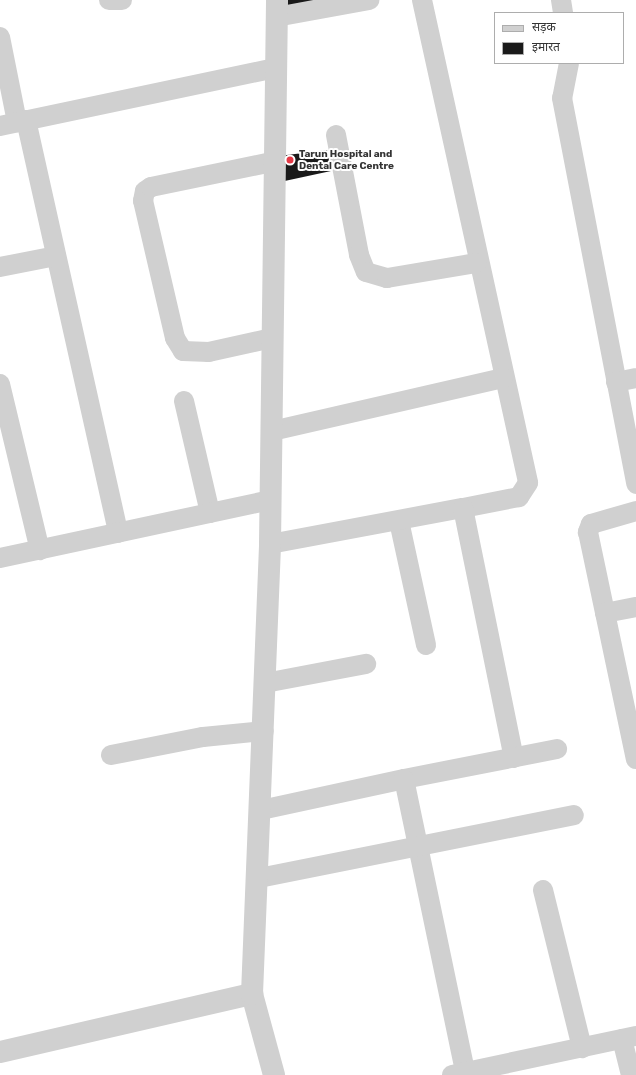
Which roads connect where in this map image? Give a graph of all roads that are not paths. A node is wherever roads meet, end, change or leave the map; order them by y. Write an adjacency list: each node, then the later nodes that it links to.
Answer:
1 (109, 0): 2 (street)
2 (122, 0)
3 (369, 0): 6 (street)
4 (422, 0): 15 (street)
5 (560, 0): 7 (street)
6 (277, 8): 10 (street)
7 (563, 12)
8 (0, 37): 11 (street)
9 (569, 64): 20 (street)
10 (276, 68): 11 (street); 13 (street)
11 (14, 123): 14 (street)
12 (336, 135): 15 (street)
13 (272, 162): 17 (street); 17 (street)
14 (56, 256): 16 (street); 30 (street)
15 (477, 263): 18 (street)
16 (0, 267)
17 (272, 338): 23 (street)
18 (503, 378): 23 (street); 26 (street)
19 (636, 378): 20 (street)
20 (616, 382): 24 (street)
21 (0, 384): 32 (street)
22 (184, 401): 28 (street)
23 (272, 431): 25 (street)
24 (636, 484)
25 (270, 500): 28 (street); 31 (street)
26 (463, 508): 29 (street); 42 (street)
27 (636, 511): 35 (street)
28 (210, 513): 30 (street)
29 (399, 521): 31 (street); 36 (street)
30 (118, 533): 32 (street)
31 (270, 544): 38 (street)
32 (40, 550): 33 (street)
33 (0, 558)
34 (636, 607): 35 (street)
35 (604, 613): 43 (street)
36 (426, 645)
37 (366, 664): 38 (street)
38 (265, 683): 39 (street)
39 (264, 731): 41 (street); 45 (street)
40 (557, 749): 42 (street)
41 (111, 755)
42 (514, 758): 44 (street)
43 (636, 759)
44 (404, 779): 45 (street); 47 (street)
45 (261, 810): 48 (street)
46 (574, 815): 47 (street)
47 (417, 847): 48 (street); 55 (street)
48 (259, 878): 50 (street)
49 (543, 890): 52 (street)
50 (252, 994): 53 (street); 56 (street)
51 (629, 1038): 52 (street); 57 (street)
52 (582, 1048): 54 (street)
53 (0, 1052)
54 (515, 1068): 55 (street)
55 (459, 1074)
56 (274, 1075)
57 (631, 1075)

